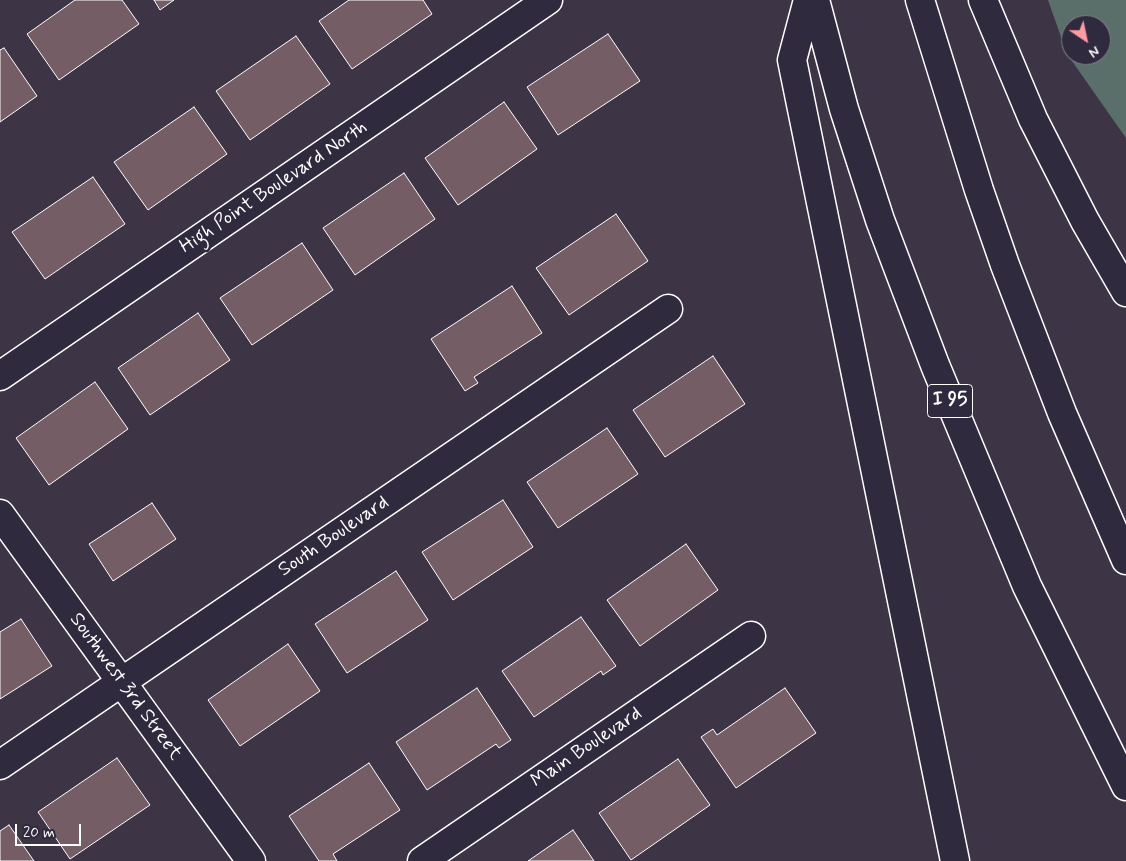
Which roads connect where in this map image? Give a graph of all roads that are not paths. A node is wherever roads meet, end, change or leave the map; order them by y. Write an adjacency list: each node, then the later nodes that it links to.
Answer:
1 (548, 0): 8 (main road, High Point Boulevard North)
2 (808, 0): 17 (main road)
3 (815, 0): 14 (main road, I 95)
4 (920, 0): 10 (main road)
5 (983, 0): 6 (main road)
6 (1126, 292)
7 (668, 309): 12 (main road, South Boulevard)
8 (0, 376)
9 (0, 514): 12 (main road, Southwest 3rd Street)
10 (1126, 560)
11 (751, 636): 16 (main road, Main Boulevard)
12 (122, 682): 13 (main road, South Boulevard); 15 (main road, Southwest 3rd Street)
13 (0, 765)
14 (1126, 786)
15 (251, 861)
16 (422, 861)
17 (955, 861)

